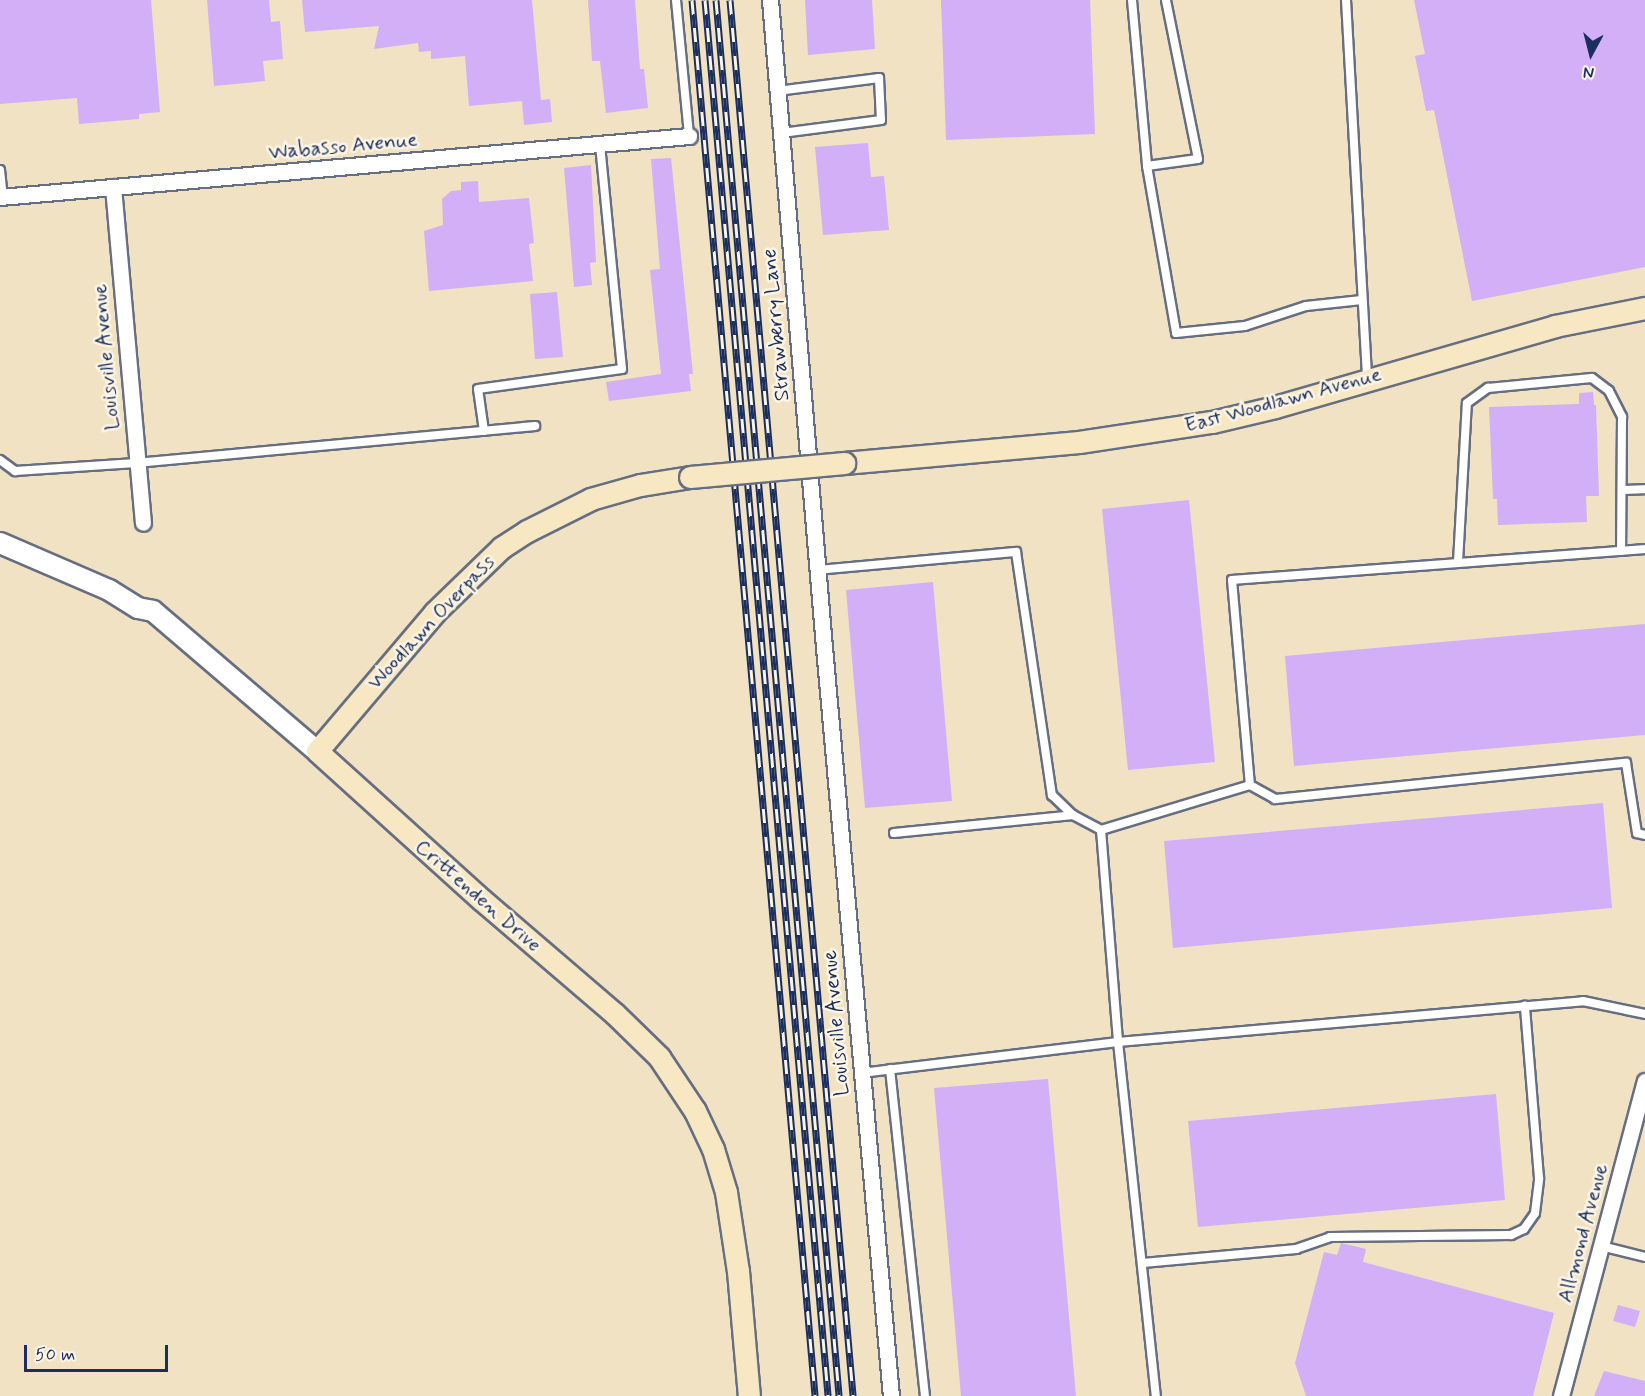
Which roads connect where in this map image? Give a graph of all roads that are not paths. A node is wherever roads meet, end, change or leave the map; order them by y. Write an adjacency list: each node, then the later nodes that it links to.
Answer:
1 (676, 0): 8 (lane)
2 (770, 0): 6 (street, Strawberry Lane)
3 (1132, 0): 10 (lane)
4 (1166, 0): 10 (lane)
5 (1346, 0): 14 (lane)
6 (777, 92): 7 (street, Strawberry Lane); 7 (lane)
7 (782, 133): 29 (street, Strawberry Lane)
8 (689, 135): 9 (street, Wabasso Avenue)
9 (600, 143): 12 (street, Wabasso Avenue); 18 (lane)
10 (1147, 166): 14 (lane)
11 (0, 170): 13 (lane)
12 (113, 187): 13 (street, Wabasso Avenue); 20 (street, Louisville Avenue)
13 (1, 197)
14 (1362, 300): 16 (lane)
15 (1645, 308): 16 (main road, East Woodlawn Avenue)
16 (1367, 379): 21 (main road, East Woodlawn Avenue)
17 (535, 426): 18 (lane)
18 (484, 431): 20 (lane)
19 (0, 460): 20 (lane)
20 (136, 463): 24 (street, Louisville Avenue)
21 (844, 463): 31 (main road, Woodlawn Overpass, bridge)
22 (1645, 489): 23 (lane)
23 (1622, 490): 27 (lane); 28 (lane)
24 (143, 523)
25 (0, 543): 31 (street, Crittenden Drive)
26 (1645, 549): 27 (lane)
27 (1621, 550): 28 (lane)
28 (1458, 562): 32 (lane)
29 (817, 570): 30 (street, Strawberry Lane); 33 (lane)
30 (824, 647): 41 (street, Louisville Avenue)
31 (317, 751): 46 (main road, Crittenden Drive)
32 (1250, 786): 34 (lane); 36 (lane)
33 (1073, 815): 34 (lane); 35 (lane)
34 (1101, 830): 39 (lane)
35 (894, 833)
36 (1645, 836)
37 (1525, 1006): 38 (lane); 39 (lane); 45 (lane)
38 (1645, 1014)
39 (1118, 1042): 40 (lane); 45 (lane)
40 (890, 1070): 41 (lane); 48 (lane)
41 (861, 1073): 47 (street, Louisville Avenue)
42 (1645, 1081): 43 (street, Allmond Avenue)
43 (1601, 1246): 44 (lane); 50 (street, Allmond Avenue)
44 (1645, 1257)
45 (1143, 1263): 49 (lane)
46 (749, 1396)
47 (891, 1396)
48 (925, 1396)
49 (1156, 1396)
50 (1561, 1396)

